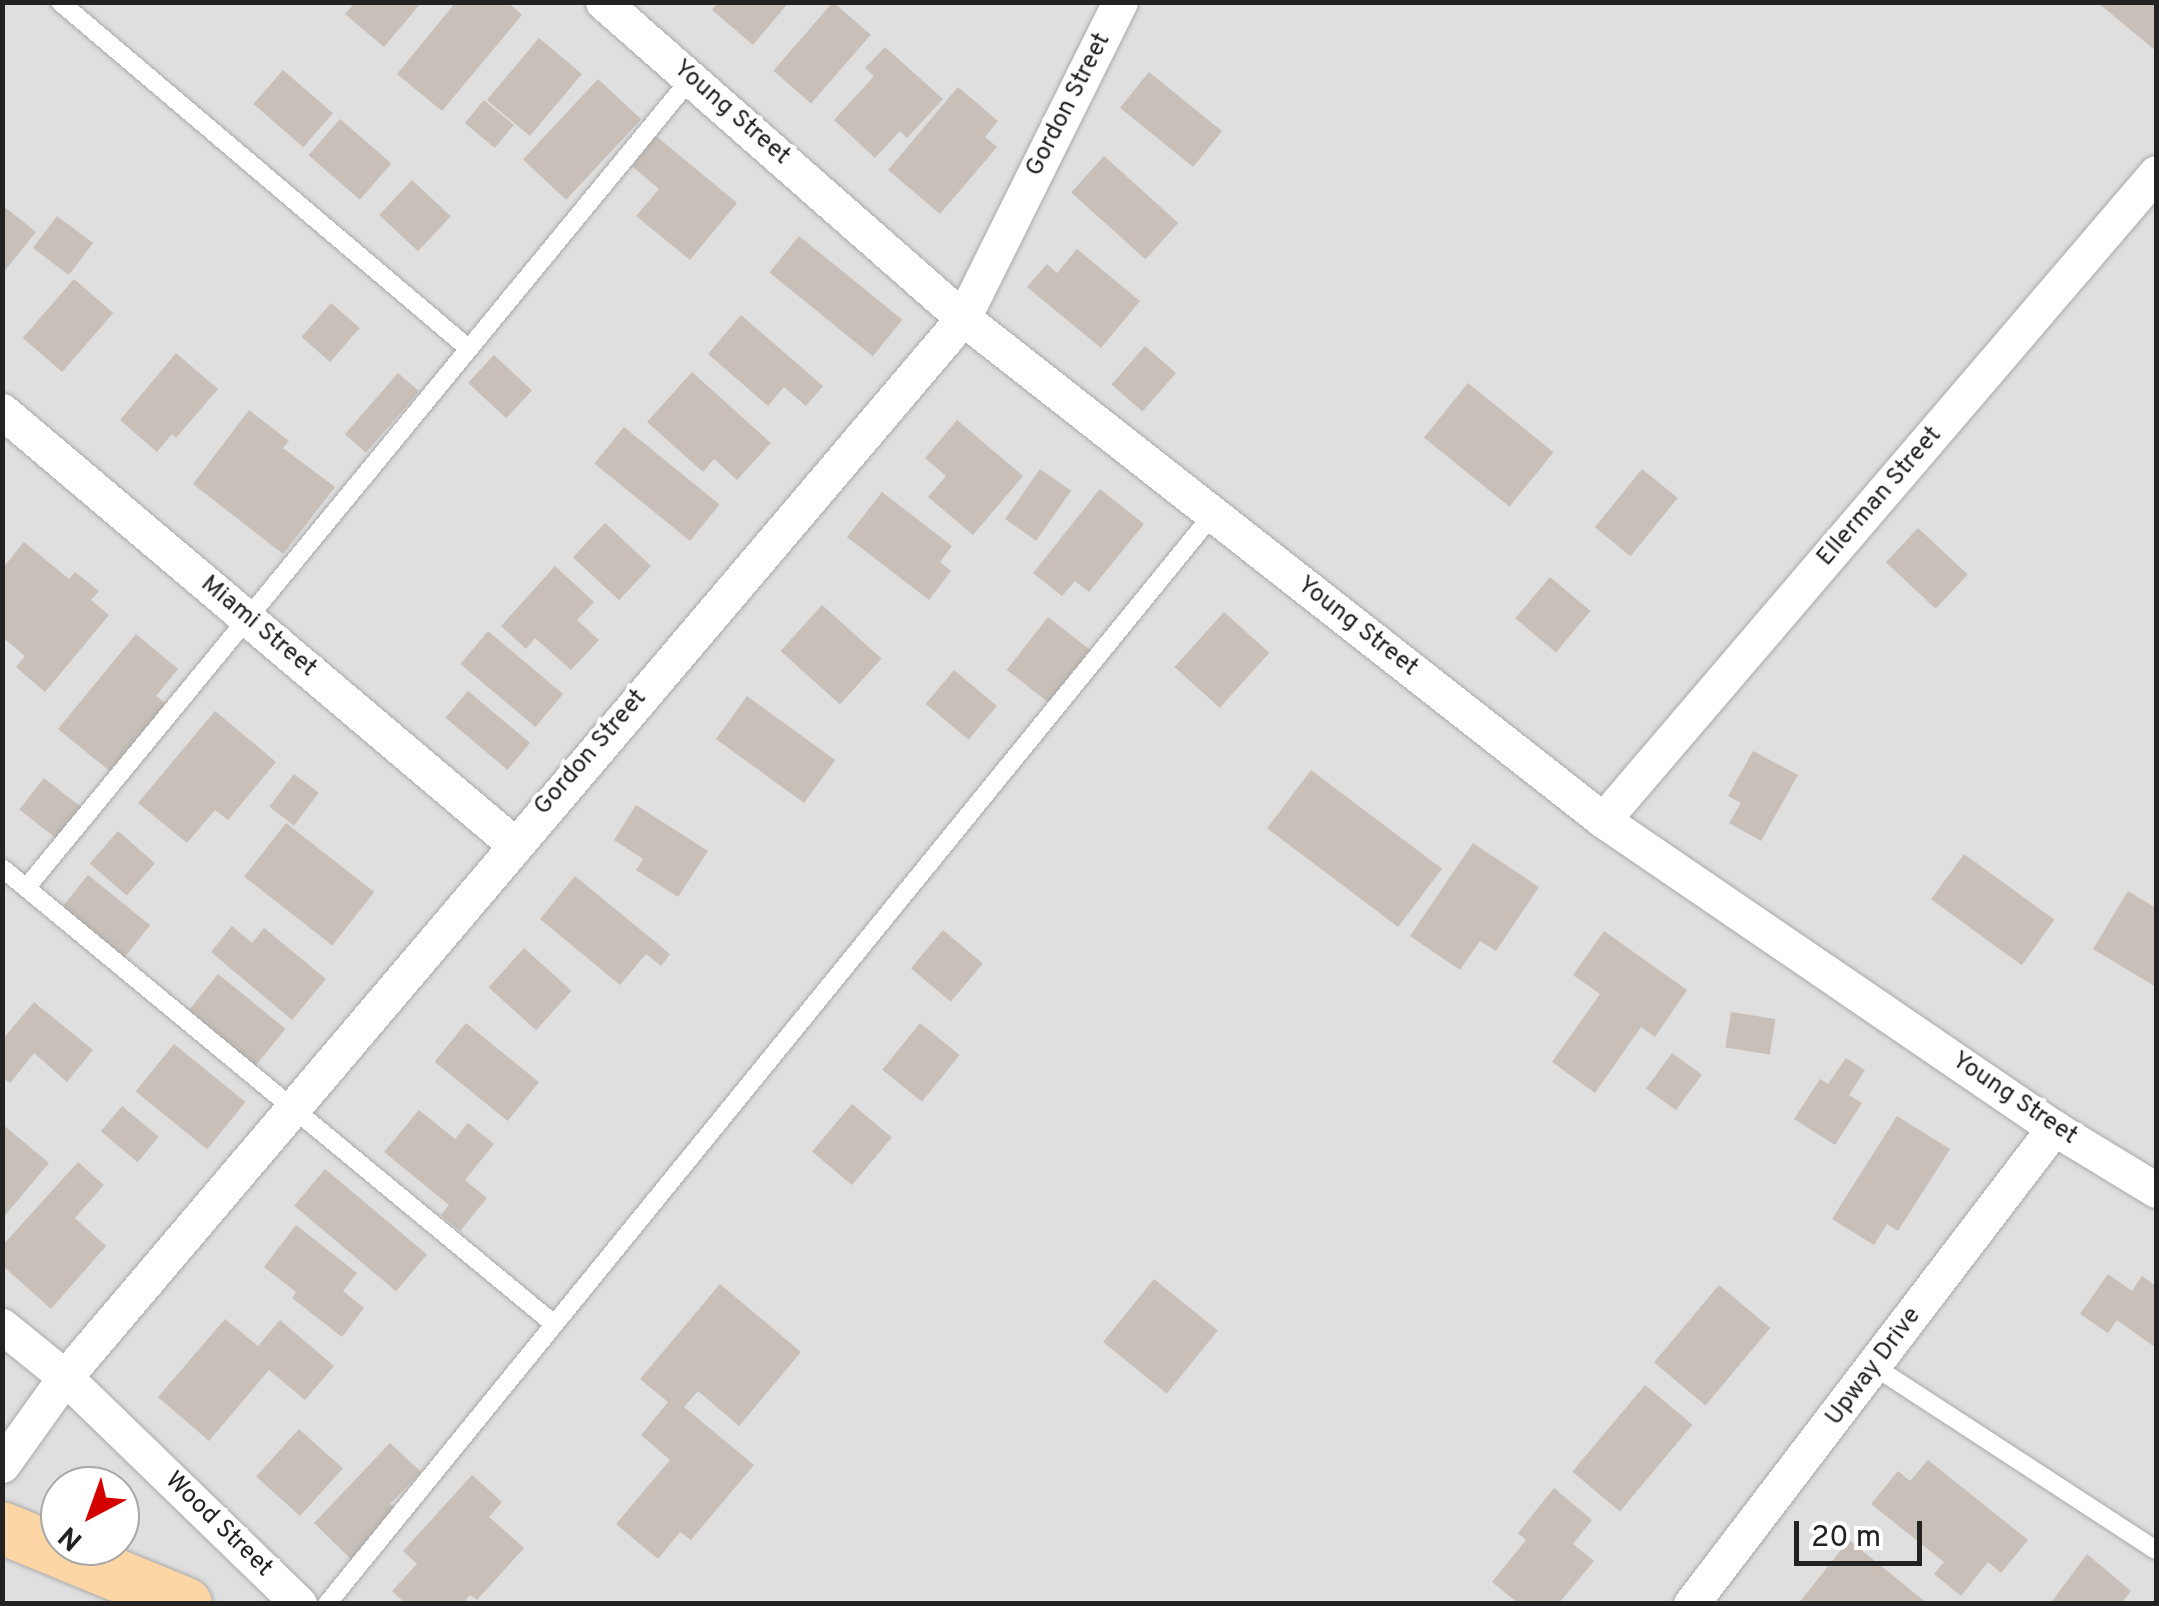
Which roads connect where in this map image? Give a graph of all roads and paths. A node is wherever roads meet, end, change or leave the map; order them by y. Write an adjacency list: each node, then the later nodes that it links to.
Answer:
1 (60, 2): 7 (lane)
2 (603, 2): 4 (street, Young Street)
3 (1120, 2): 6 (street, Gordon Street)
4 (692, 77): 6 (street, Young Street); 7 (lane)
5 (2156, 174): 11 (street, Ellerman Street)
6 (963, 318): 9 (street, Young Street); 12 (street, Gordon Street)
7 (468, 348): 10 (lane)
8 (2, 411): 10 (street, Miami Street)
9 (1213, 514): 11 (street, Young Street); 18 (lane)
10 (246, 617): 12 (street, Miami Street); 14 (lane)
11 (1602, 820): 16 (street, Young Street)
12 (514, 844): 15 (street, Gordon Street)
13 (2, 868): 14 (lane)
14 (27, 887): 15 (lane)
15 (294, 1105): 18 (lane); 21 (street, Gordon Street)
16 (2054, 1128): 17 (street, Young Street); 20 (street, Upway Drive)
17 (2156, 1190)
18 (554, 1324): 27 (lane)
19 (2, 1326): 21 (street, Wood Street)
20 (1875, 1367): 24 (lane); 28 (street, Upway Drive)
21 (65, 1377): 22 (street, Gordon Street); 26 (street, Wood Street)
22 (2, 1465)
23 (2, 1528): 25 (main road)
24 (2156, 1550)
25 (186, 1604)
26 (299, 1604)
27 (327, 1604)
28 (1691, 1604)

